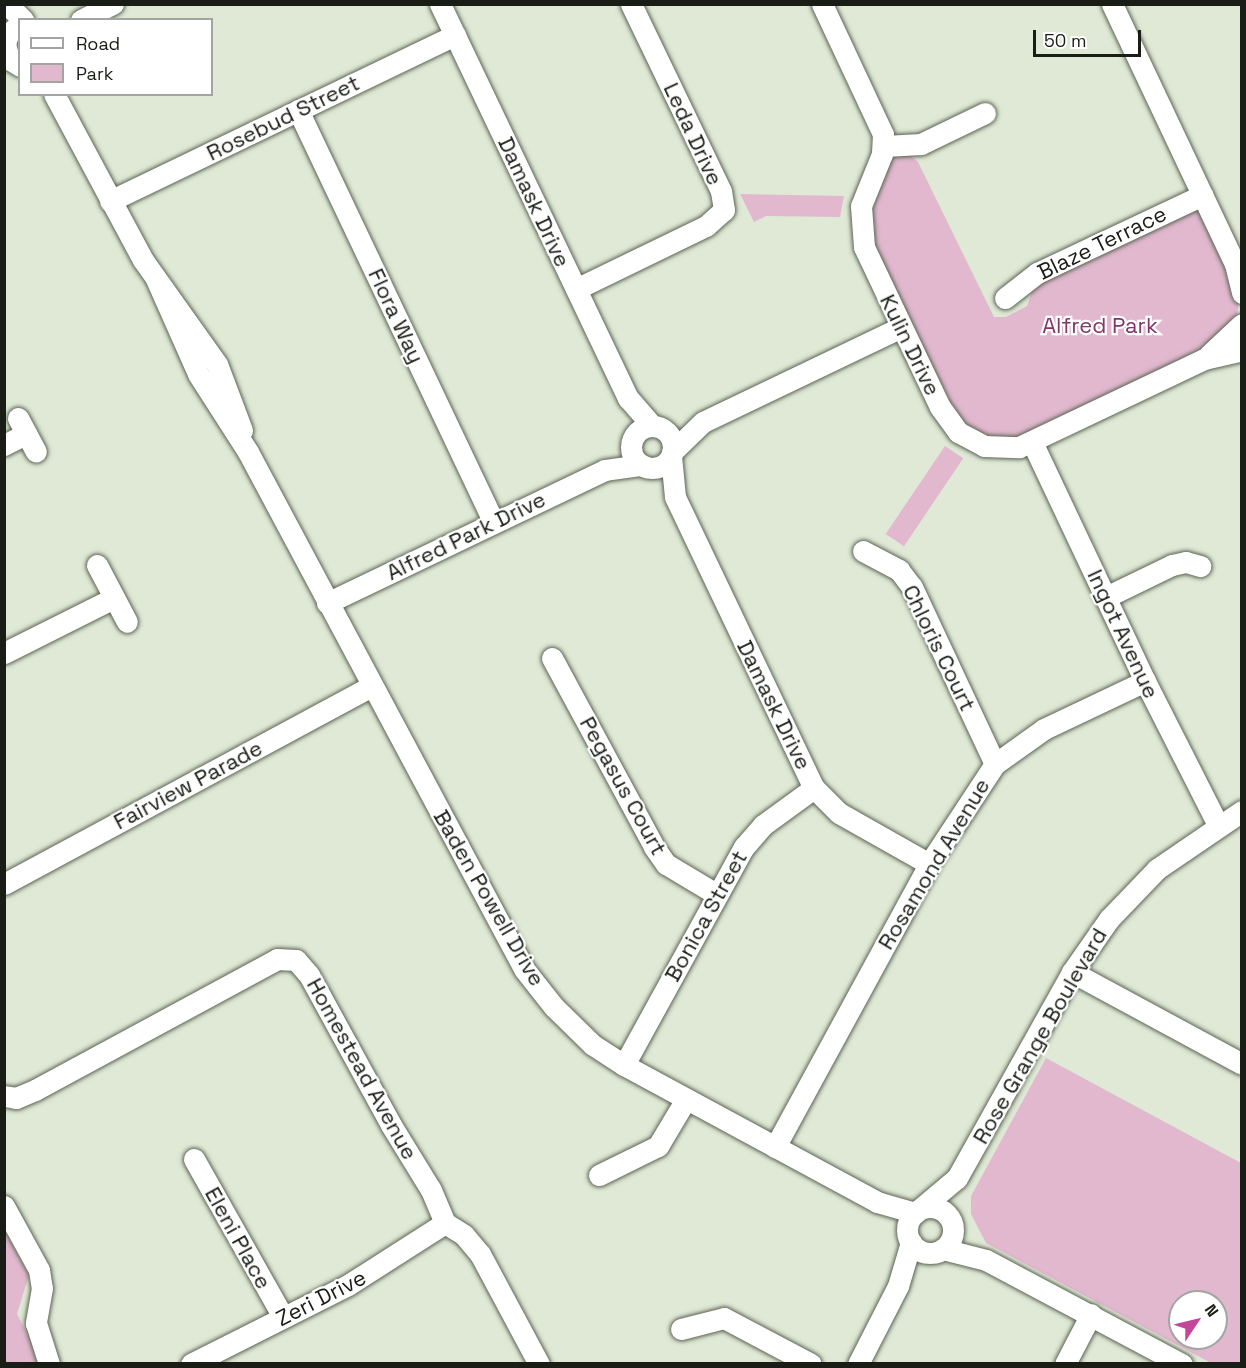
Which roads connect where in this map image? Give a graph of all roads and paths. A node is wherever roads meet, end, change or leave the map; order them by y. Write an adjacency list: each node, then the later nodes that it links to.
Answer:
1 (7, 4): 8 (street)
2 (113, 4): 7 (street)
3 (440, 4): 9 (street, Damask Drive)
4 (632, 4): 19 (street, Leda Drive)
5 (1112, 4): 15 (street)
6 (824, 5): 14 (street)
7 (85, 18)
8 (11, 31): 10 (street)
9 (455, 35): 12 (street, Rosebud Street); 19 (street, Damask Drive)
10 (13, 65)
11 (55, 96): 16 (street, Baden Powell Drive)
12 (298, 111): 16 (street, Rosebud Street); 40 (street, Flora Way)
13 (985, 113): 14 (street)
14 (884, 146): 23 (street, Kulin Drive)
15 (1203, 195): 17 (street); 21 (street, Blaze Terrace)
16 (110, 201): 18 (street, Baden Powell Drive)
17 (1238, 268): 20 (street)
18 (156, 279): 26 (street, Baden Powell Drive); 27 (street, Baden Powell Drive)
19 (576, 289): 28 (street, Damask Drive)
20 (1242, 293)
21 (1005, 298)
22 (1242, 324): 25 (street, Kulin Drive)
23 (901, 327): 29 (street); 33 (street, Kulin Drive)
24 (1242, 350): 25 (street, Kulin Drive)
25 (1204, 359): 33 (street, Kulin Drive)
26 (217, 364): 27 (street); 35 (street, Baden Powell Drive)
27 (198, 374): 35 (street, Baden Powell Drive)
28 (628, 398): 30 (street, Damask Drive); 32 (street, Damask Drive)
29 (703, 422): 30 (street); 36 (street)
30 (658, 427): 32 (street); 36 (street)
31 (27, 435): 34 (street)
32 (632, 440): 37 (street); 38 (street, Alfred Park Drive)
33 (1032, 441): 44 (street, Ingot Avenue)
34 (4, 445)
35 (248, 452): 46 (street, Baden Powell Drive)
36 (671, 454): 37 (street); 39 (street, Damask Drive)
37 (645, 467): 38 (street, Alfred Park Drive); 39 (street, Damask Drive)
38 (605, 470): 40 (street, Alfred Park Drive)
39 (675, 497): 53 (street, Damask Drive)
40 (494, 522): 46 (street, Alfred Park Drive)
41 (863, 551): 52 (street, Chloris Court)
42 (97, 565): 45 (street)
43 (1200, 566): 44 (street)
44 (1106, 597): 50 (street, Ingot Avenue)
45 (114, 598): 47 (street); 48 (street)
46 (327, 603): 51 (street, Baden Powell Drive)
47 (127, 622)
48 (4, 653)
49 (552, 658): 58 (street, Pegasus Court)
50 (1145, 681): 52 (street, Rosamond Avenue); 55 (street, Ingot Avenue)
51 (371, 686): 57 (street, Fairview Parade); 61 (street, Baden Powell Drive)
52 (995, 764): 56 (street, Rosamond Avenue)
53 (814, 788): 56 (street, Damask Drive); 58 (street, Bonica Street)
54 (1242, 811): 55 (street, Rose Grange Boulevard)
55 (1218, 825): 59 (street, Rose Grange Boulevard)
56 (929, 864): 64 (street, Rosamond Avenue)
57 (4, 884)
58 (716, 894): 61 (street, Bonica Street)
59 (1072, 972): 60 (street); 67 (street, Rose Grange Boulevard)
60 (1242, 1064)
61 (624, 1065): 63 (street, Baden Powell Drive)
62 (4, 1096): 72 (street, Homestead Avenue)
63 (686, 1099): 64 (street, Baden Powell Drive); 66 (street)
64 (776, 1147): 68 (street, Baden Powell Drive)
65 (194, 1158): 78 (street, Eleni Place)
66 (599, 1175)
67 (957, 1178): 70 (street, Rose Grange Boulevard); 71 (street, Rose Grange Boulevard)
68 (877, 1202): 70 (street, Baden Powell Drive); 73 (street, Baden Powell Drive)
69 (4, 1206): 80 (street)
70 (917, 1211): 71 (street); 73 (street)
71 (951, 1219): 74 (street); 75 (street)
72 (445, 1224): 78 (street, Zeri Drive); 82 (street)
73 (910, 1240): 74 (street); 76 (street)
74 (940, 1250): 75 (street); 76 (street)
75 (986, 1260): 77 (street)
76 (898, 1286): 84 (street)
77 (1091, 1314): 85 (street); 86 (street)
78 (283, 1317): 81 (street, Zeri Drive)
79 (681, 1329): 83 (street)
80 (50, 1364)
81 (191, 1364)
82 (539, 1364)
83 (811, 1364)
84 (858, 1364)
85 (1065, 1364)
86 (1182, 1364)

